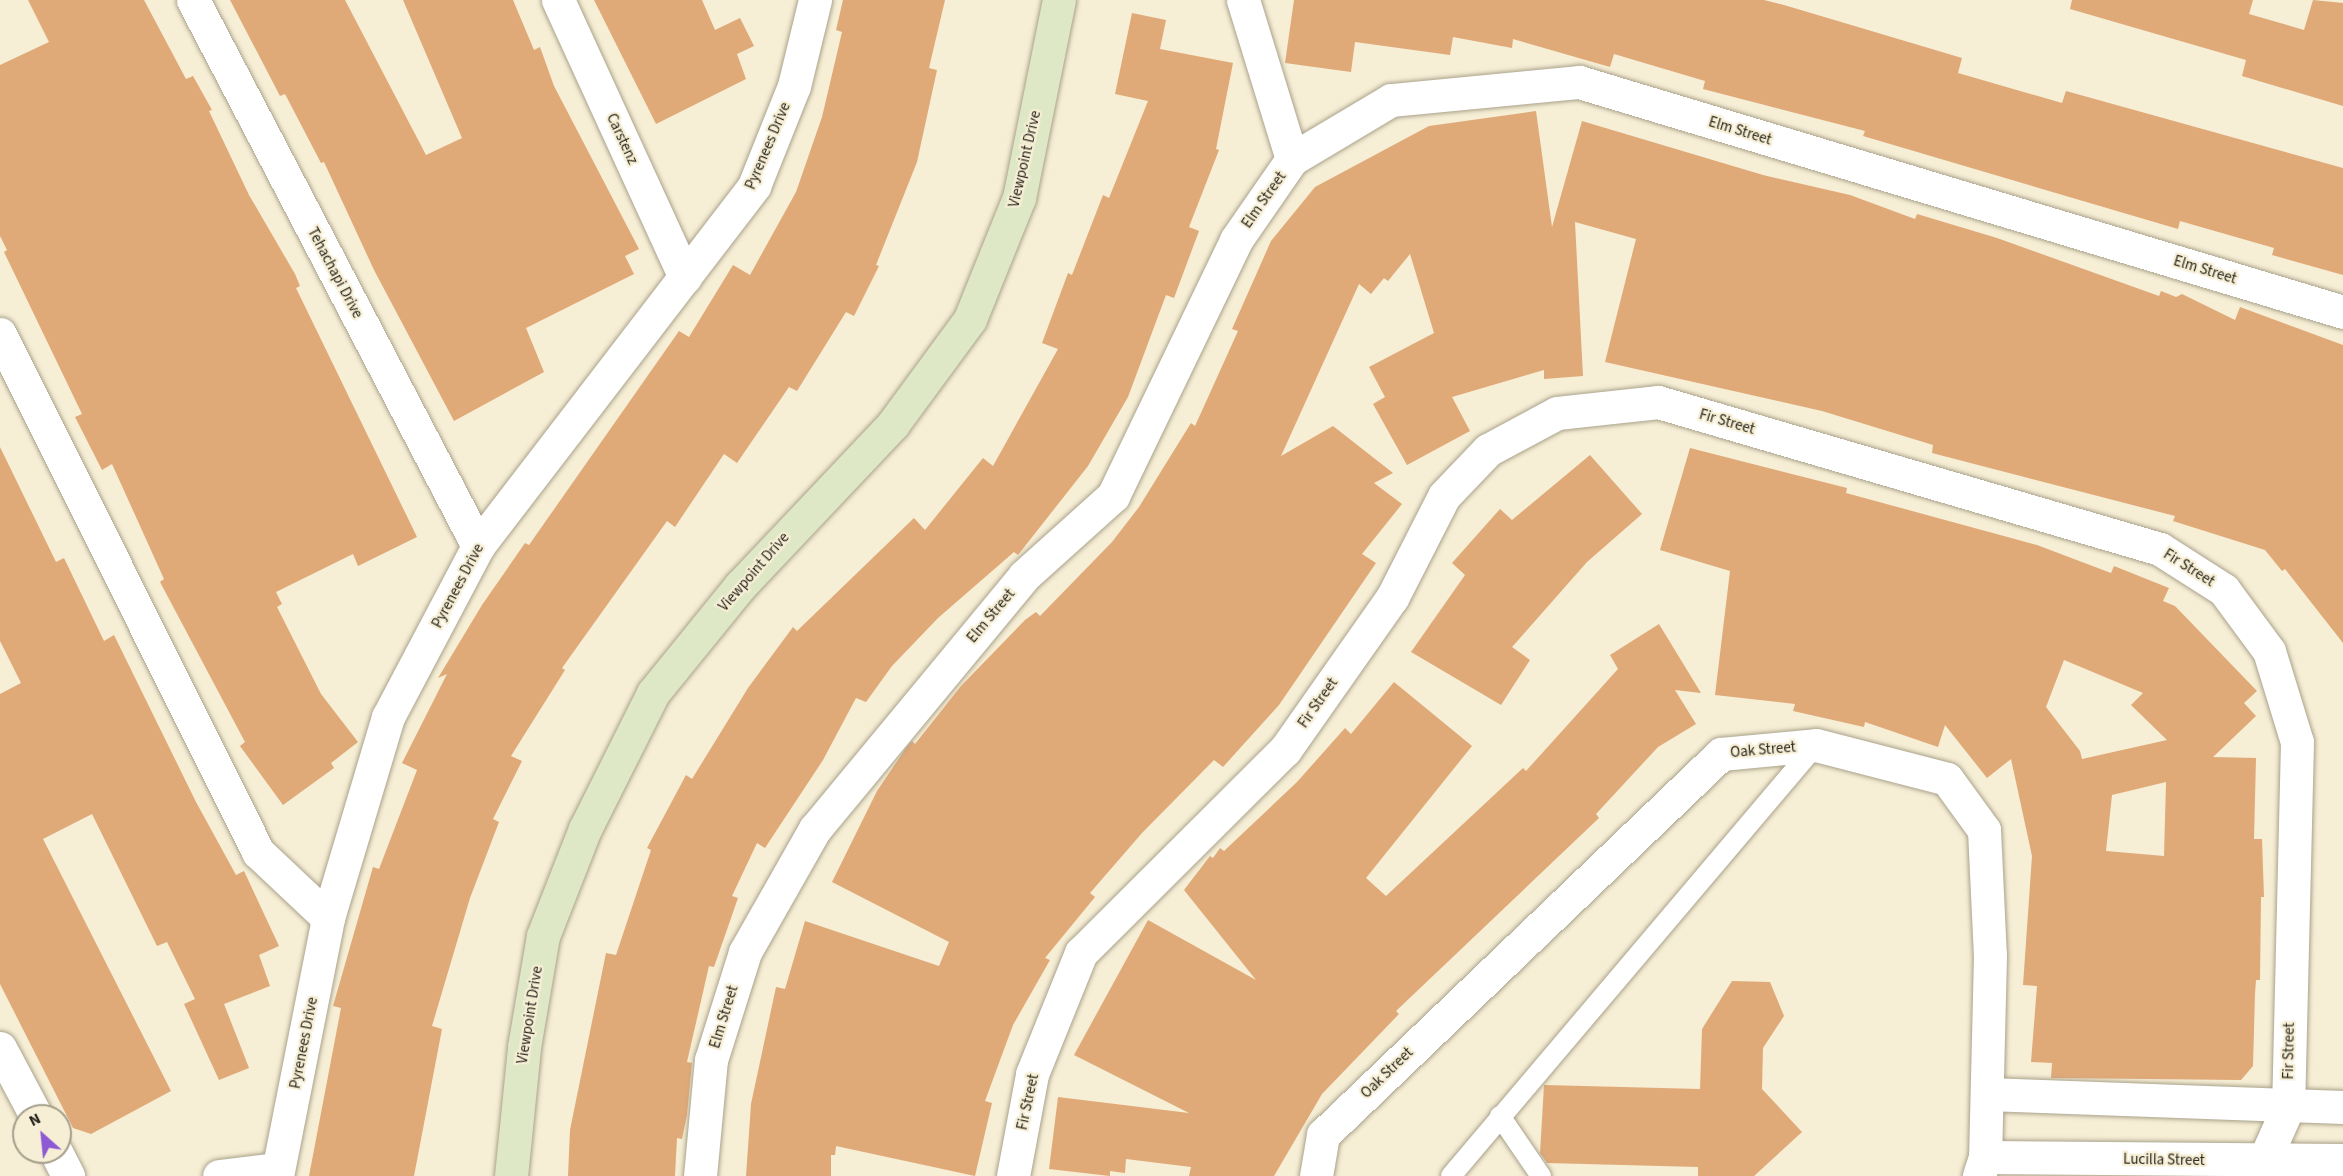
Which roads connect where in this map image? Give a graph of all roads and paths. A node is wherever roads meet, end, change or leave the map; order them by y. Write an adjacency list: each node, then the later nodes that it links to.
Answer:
1 (193, 0): 10 (street, Tehachapi Drive)
2 (558, 0): 7 (street, Carstenz)
3 (815, 0): 7 (street, Pyrenees Drive)
4 (1059, 0): 24 (street, Viewpoint Drive)
5 (1243, 0): 6 (street)
6 (1292, 159): 8 (street, Elm Street); 25 (street, Elm Street)
7 (685, 278): 10 (street, Pyrenees Drive)
8 (2343, 312)
9 (0, 334): 12 (street)
10 (478, 546): 12 (street, Pyrenees Drive)
11 (1816, 745): 14 (street, Oak Street); 18 (lane); 27 (street, Oak Street)
12 (328, 918): 22 (street, Pyrenees Drive)
13 (0, 1048): 15 (street)
14 (1987, 1094): 16 (street); 20 (street, Oak Street)
15 (30, 1104)
16 (2288, 1107): 17 (street); 21 (street, Fir Street); 26 (street, Fir Street)
17 (2343, 1107)
18 (1500, 1116): 28 (lane); 29 (lane)
19 (2343, 1160): 21 (street, Lucilla Street)
20 (1982, 1167): 21 (street, Lucilla Street)
21 (2263, 1168)
22 (276, 1173): 23 (street)
23 (219, 1176)
24 (511, 1176)
25 (700, 1176)
26 (1013, 1176)
27 (1316, 1176)
28 (1451, 1176)
29 (1541, 1176)

